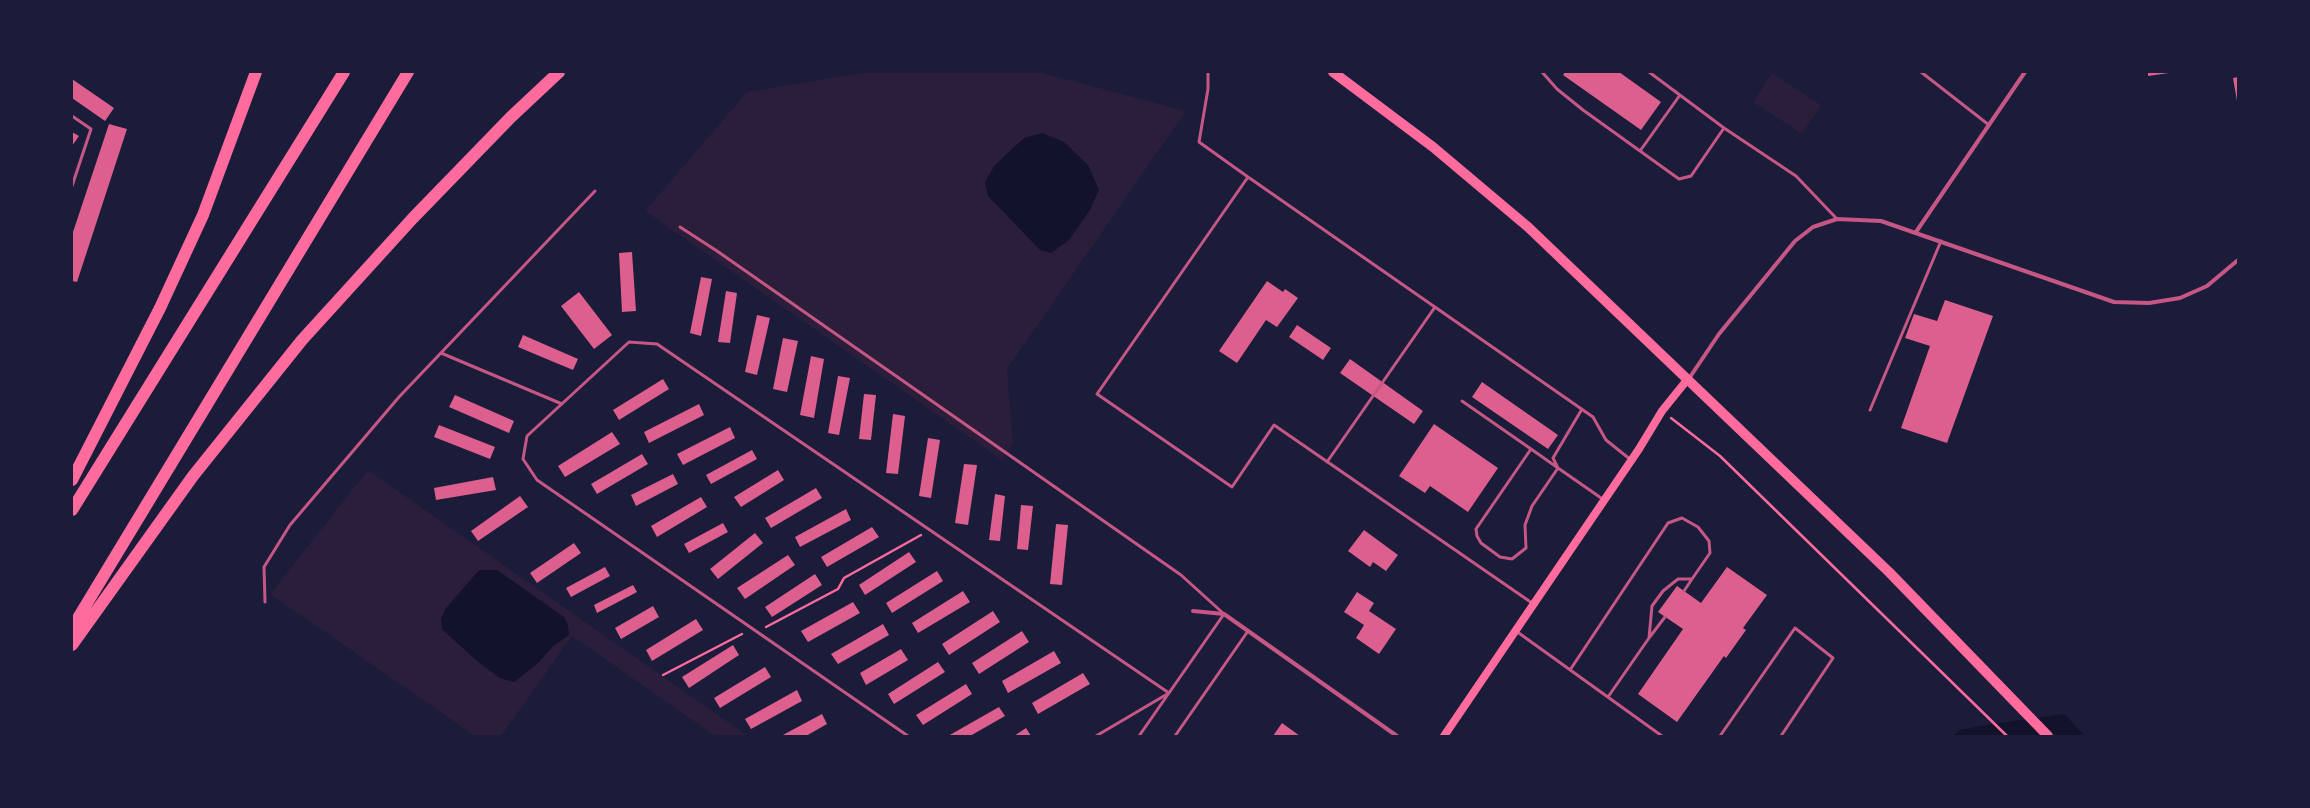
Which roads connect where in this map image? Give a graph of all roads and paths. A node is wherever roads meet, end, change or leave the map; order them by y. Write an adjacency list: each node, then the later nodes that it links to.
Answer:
1 (256, 72): 36 (highway)
2 (344, 72): 38 (highway)
3 (408, 72): 47 (highway)
4 (559, 72): 52 (highway)
5 (1208, 72): 16 (lane)
6 (1333, 72): 26 (main road)
7 (1542, 72): 15 (lane)
8 (1649, 72): 11 (lane)
9 (1921, 72): 13 (lane)
10 (2025, 72): 13 (street)
11 (1680, 95): 14 (lane); 15 (lane)
12 (72, 116): 17 (lane)
13 (1989, 125): 21 (street)
14 (1724, 128): 15 (lane); 19 (lane)
15 (1640, 151)
16 (1248, 177): 24 (lane); 34 (lane)
17 (72, 186)
18 (595, 191): 25 (lane)
19 (1837, 219): 21 (street); 26 (street)
20 (680, 228): 45 (lane)
21 (1916, 232): 22 (street)
22 (1941, 241): 23 (street); 30 (lane)
23 (2238, 260)
24 (1435, 307): 29 (lane); 34 (lane)
25 (441, 353): 28 (lane); 42 (lane)
26 (1687, 380): 31 (main road); 67 (main road)
27 (1462, 401): 32 (lane)
28 (562, 404): 39 (lane); 49 (lane)
29 (1582, 409): 33 (lane); 35 (lane)
30 (1870, 410)
31 (1662, 411): 33 (main road); 66 (path)
32 (1531, 449): 35 (lane); 35 (lane)
33 (1631, 460): 37 (main road)
34 (1327, 462): 43 (lane)
35 (1558, 468): 37 (lane)
36 (72, 480)
37 (1604, 500): 43 (main road)
38 (72, 510)
39 (930, 530): 49 (path); 55 (lane)
40 (1692, 579): 41 (lane); 51 (lane); 53 (lane)
41 (1684, 591)
42 (265, 602)
43 (1532, 603): 48 (main road)
44 (1193, 611): 45 (street)
45 (1224, 614): 50 (street); 55 (lane)
46 (1665, 617): 51 (lane)
47 (72, 628)
48 (1515, 630): 53 (lane); 62 (main road)
49 (755, 631): 54 (path); 57 (lane)
50 (1248, 631): 60 (lane); 61 (street)
51 (1649, 638): 56 (lane)
52 (72, 645)
53 (1570, 670): 56 (lane)
54 (663, 675)
55 (1169, 693): 58 (lane); 59 (lane)
56 (1608, 697): 63 (lane)
57 (908, 736)
58 (1096, 736)
59 (1139, 736)
60 (1175, 736)
61 (1397, 736)
62 (1444, 736)
63 (1662, 736)
64 (1720, 736): 65 (lane)
65 (1781, 736)
66 (2007, 736)
67 (2048, 736)

